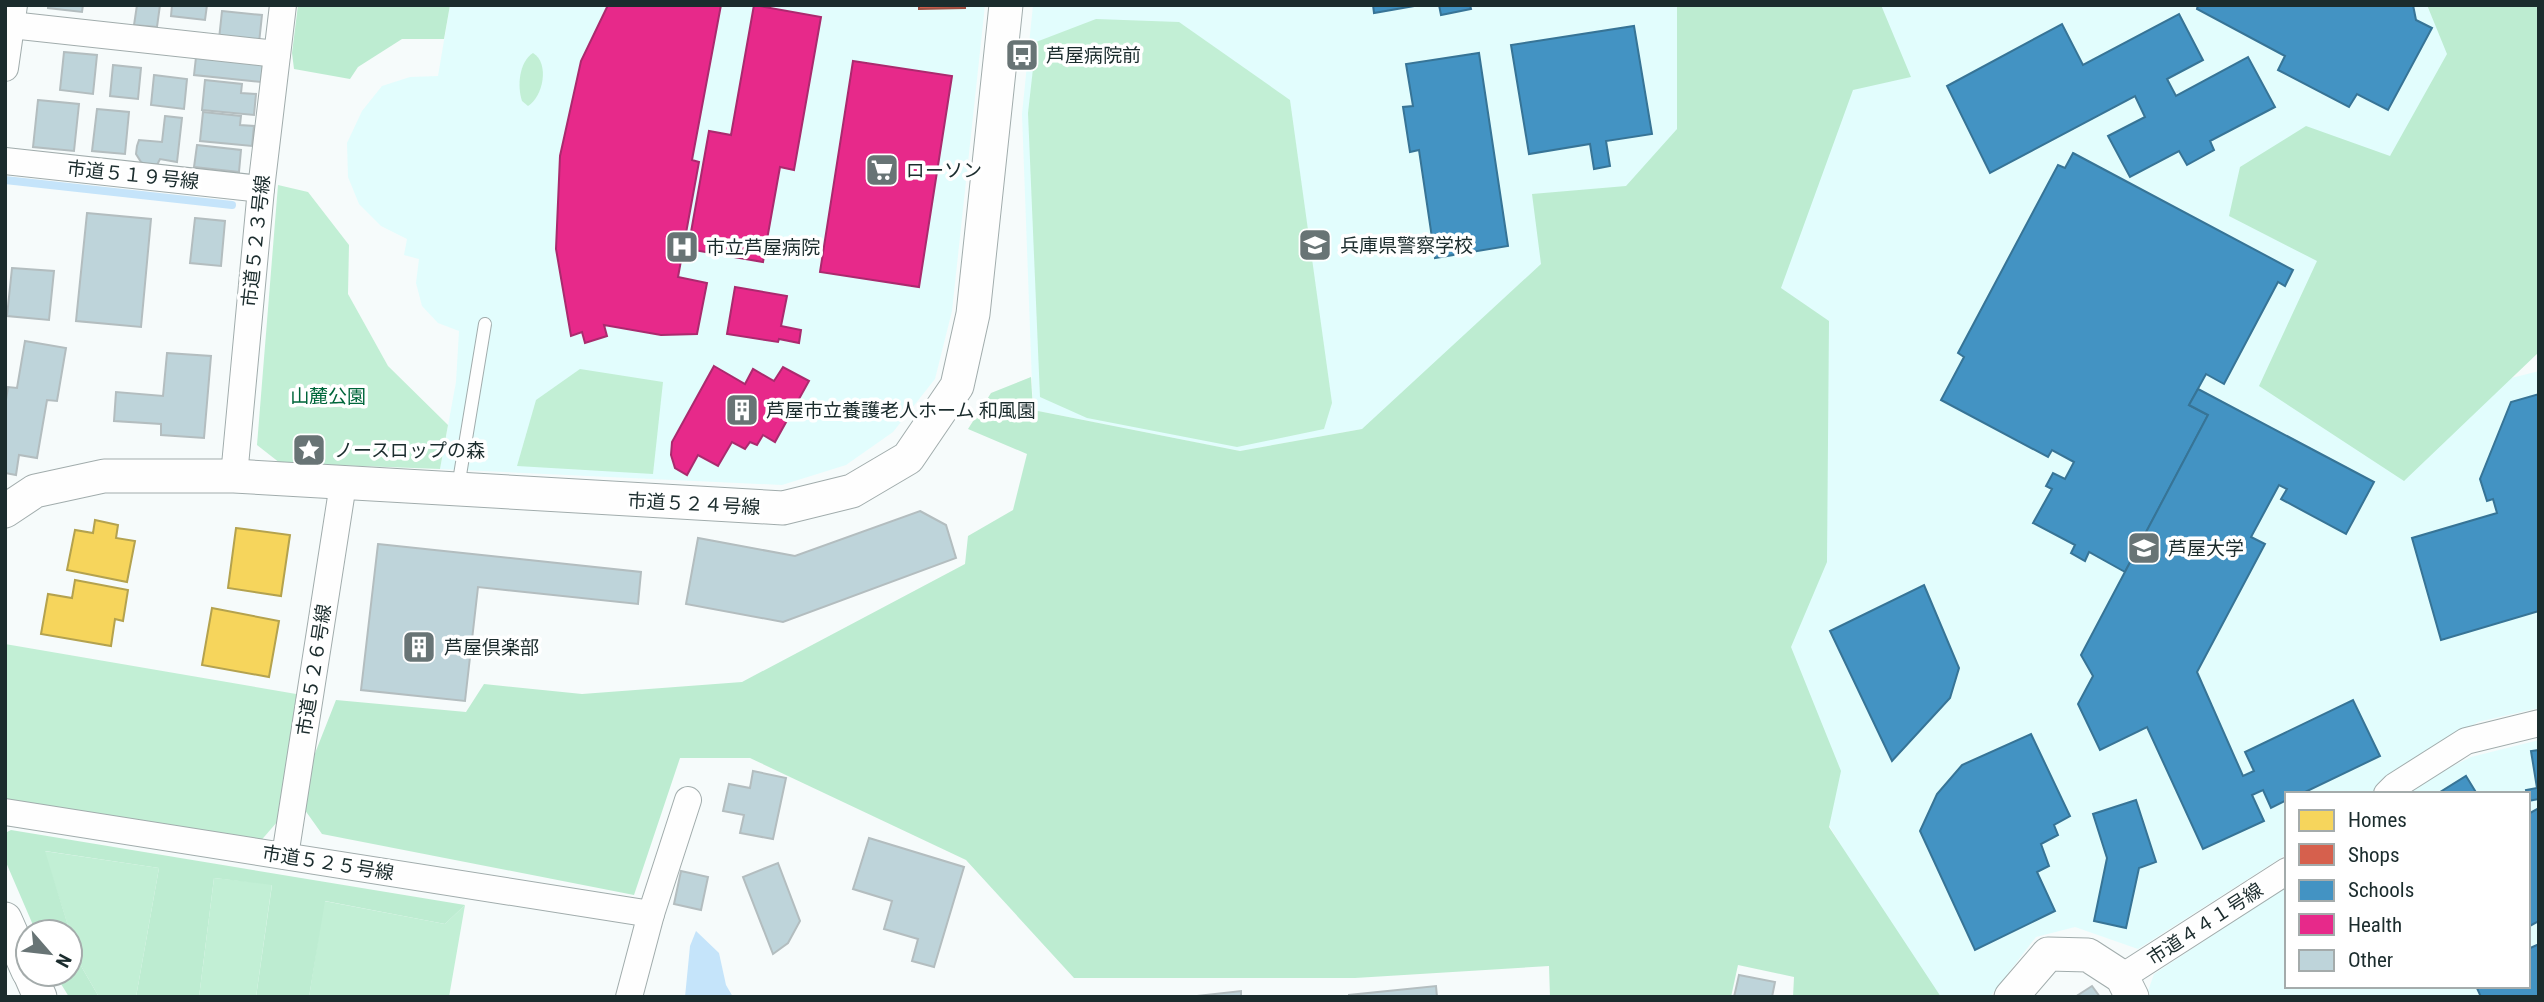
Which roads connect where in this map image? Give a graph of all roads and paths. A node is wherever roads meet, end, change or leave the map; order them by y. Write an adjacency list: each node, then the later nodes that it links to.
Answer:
1 (283, 5): 4 (street, 市道５２３号線)
2 (1006, 5): 11 (street, 市道５２４号線)
3 (13, 15): 4 (street); 5 (street)
4 (277, 54): 7 (street, 市道５２３号線)
5 (5, 68)
6 (5, 162): 7 (street, 市道５１９号線)
7 (261, 189): 9 (street, 市道５２３号線)
8 (485, 324): 11 (lane)
9 (234, 476): 10 (street, 市道５２４号線); 12 (street, 市道５２４号線)
10 (343, 484): 11 (street, 市道５２４号線); 17 (street, 市道５２６号線)
11 (457, 491)
12 (5, 511)
13 (2539, 723): 14 (street)
14 (2389, 792)
15 (688, 800): 19 (street)
16 (5, 811): 17 (street, 市道５２５号線)
17 (285, 856): 19 (street, 市道５２５号線)
18 (2285, 872): 22 (street, 市道４４１号線)
19 (651, 914): 23 (street)
20 (5, 919): 21 (street)
21 (14, 939)
22 (2127, 987): 24 (street)
23 (629, 997)
24 (2011, 997)

